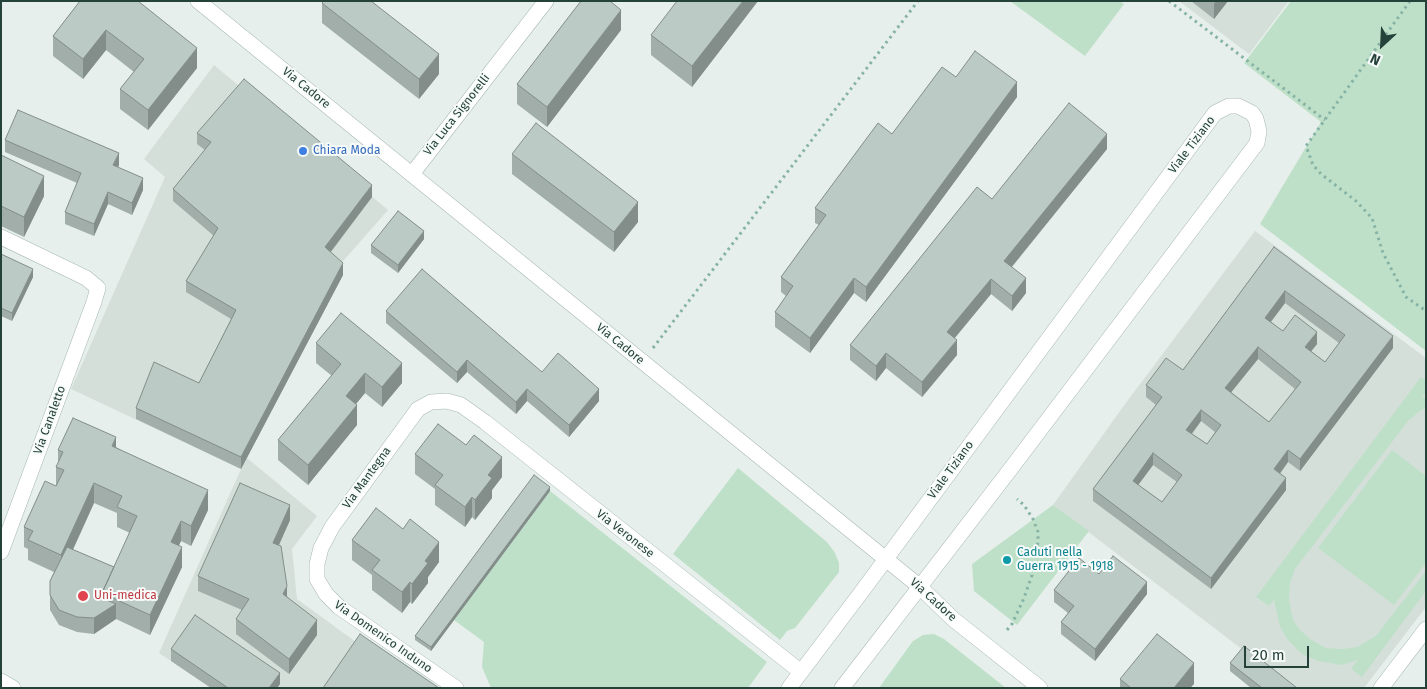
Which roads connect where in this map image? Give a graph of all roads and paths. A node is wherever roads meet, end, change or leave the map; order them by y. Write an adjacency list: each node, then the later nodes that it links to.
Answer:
1 (198, 1): 7 (street, Via Cadore)
2 (546, 1): 7 (street, Via Luca Signorelli)
3 (918, 1): 10 (path)
4 (1169, 1): 6 (path)
5 (1410, 1): 6 (path)
6 (1325, 120): 9 (path)
7 (412, 174): 14 (street, Via Cadore)
8 (1, 237): 13 (street, Via Canaletto)
9 (1426, 311)
10 (653, 348)
11 (447, 401): 15 (street, Via Mantegna); 19 (street, Via Veronese)
12 (1017, 499): 18 (path)
13 (1, 552)
14 (886, 560): 16 (street, Via Cadore); 16 (street, Viale Tiziano); 19 (street, Viale Tiziano)
15 (317, 580): 22 (street, Via Domenico Induno)
16 (919, 586): 24 (street, Viale Tiziano); 25 (street, Via Cadore)
17 (1426, 629): 26 (street)
18 (1006, 630)
19 (801, 672): 23 (street, Viale Tiziano)
20 (1, 681): 21 (street)
21 (12, 688)
22 (456, 688)
23 (789, 688)
24 (842, 688)
25 (1040, 688)
26 (1381, 688)

